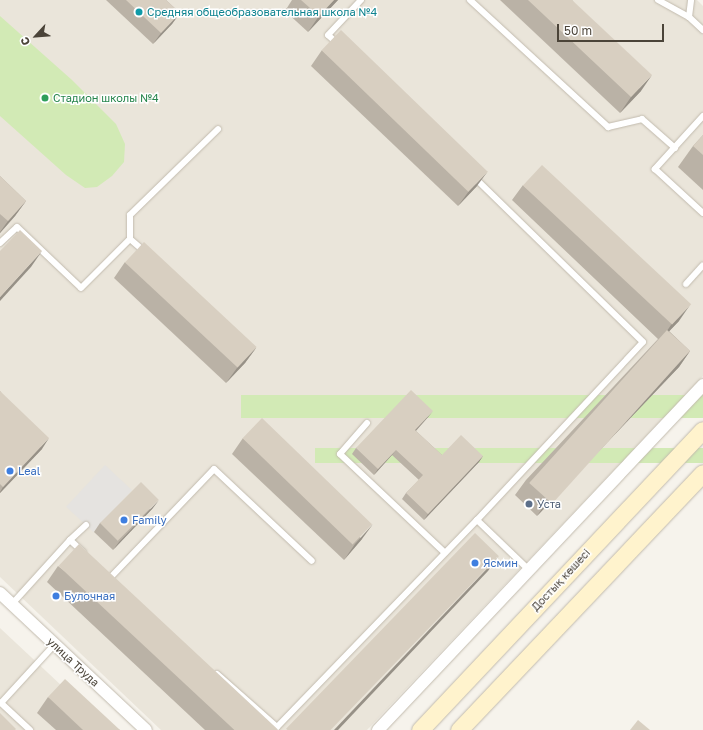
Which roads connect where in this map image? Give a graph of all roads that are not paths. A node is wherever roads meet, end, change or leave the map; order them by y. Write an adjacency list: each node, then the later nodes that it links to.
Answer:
1 (361, 0): 7 (lane)
2 (470, 0): 10 (lane)
3 (658, 0): 5 (lane)
4 (691, 0): 5 (lane)
5 (689, 17): 6 (lane)
6 (703, 30)
7 (345, 52)
8 (703, 116): 10 (lane)
9 (218, 129): 13 (lane)
10 (675, 148): 12 (lane)
11 (471, 174): 22 (lane)
12 (703, 213)
13 (130, 239): 14 (lane); 15 (lane)
14 (0, 243)
15 (148, 255)
16 (703, 265): 17 (lane)
17 (686, 284)
18 (703, 385): 28 (street)
19 (367, 423): 25 (lane)
20 (703, 430): 38 (street, Достық көшесі)
21 (703, 473): 39 (street)
22 (477, 520): 25 (lane); 28 (lane)
23 (86, 525): 24 (lane)
24 (70, 540): 26 (lane); 32 (lane)
25 (445, 553): 34 (lane)
26 (87, 556)
27 (312, 561): 30 (lane)
28 (529, 570): 37 (street)
29 (104, 573): 30 (lane)
30 (109, 579): 31 (lane)
31 (115, 584)
32 (4, 599): 33 (street, улица Труда)
33 (54, 644): 35 (lane); 36 (street, улица Труда)
34 (211, 669)
35 (30, 730)
36 (146, 730)
37 (378, 730)
38 (420, 730)
39 (459, 730)

